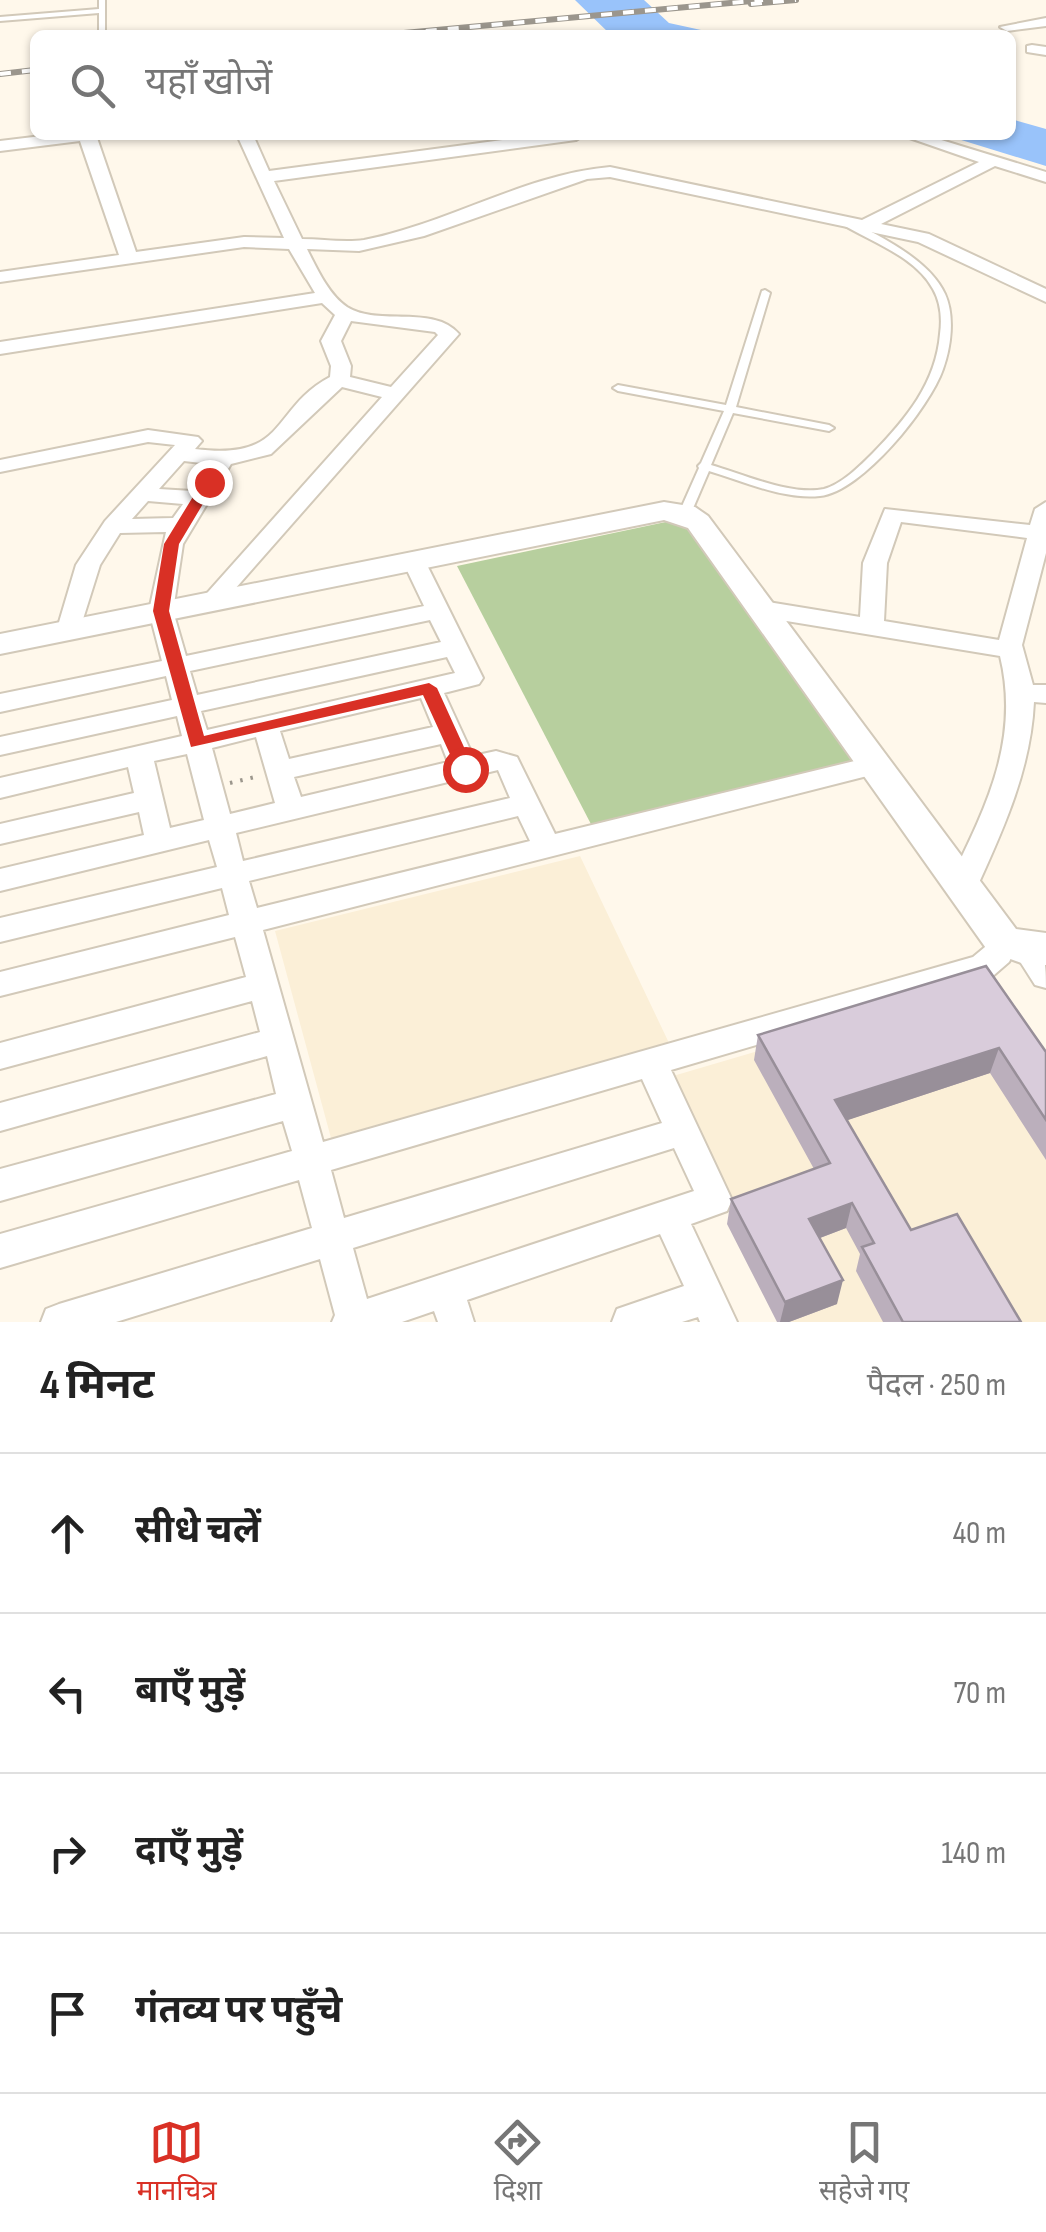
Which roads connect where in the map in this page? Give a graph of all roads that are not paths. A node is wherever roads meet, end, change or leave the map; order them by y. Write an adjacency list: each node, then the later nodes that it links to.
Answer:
1 (102, 0): 2 (lane)
2 (103, 11): 3 (lane); 6 (lane)
3 (0, 19)
4 (1046, 22): 5 (street)
5 (1008, 26)
6 (102, 30)
7 (47, 140): 12 (street)
8 (89, 140): 19 (street)
9 (246, 140): 14 (street)
10 (539, 140): 14 (street)
11 (926, 140): 13 (street)
12 (0, 146)
13 (995, 160): 15 (street); 17 (street)
14 (264, 177): 18 (street)
15 (1046, 177)
16 (837, 217): 17 (street); 18 (street); 34 (lane)
17 (868, 224): 22 (street)
18 (298, 243): 19 (street); 23 (street)
19 (129, 258): 20 (street)
20 (0, 277)
21 (765, 292): 29 (lane)
22 (1046, 296)
23 (328, 297): 24 (street); 25 (street)
24 (346, 312): 26 (street); 28 (street)
25 (0, 348)
26 (340, 380): 28 (street); 32 (street)
27 (618, 388): 29 (lane)
28 (396, 394): 43 (street)
29 (730, 411): 30 (lane); 34 (lane)
30 (829, 428)
31 (182, 454): 32 (street); 33 (street); 35 (street)
32 (224, 460): 36 (street)
33 (0, 466)
34 (703, 466): 38 (lane)
35 (143, 494): 36 (street); 40 (street)
36 (198, 498): 39 (street)
37 (1046, 509): 41 (street)
38 (685, 513): 42 (street); 44 (street)
39 (180, 525): 40 (street); 45 (street)
40 (113, 526): 48 (street)
41 (1037, 534): 47 (street); 51 (street)
42 (415, 562): 43 (street); 46 (street)
43 (212, 601): 45 (street)
44 (762, 609): 47 (street); 62 (street)
45 (161, 611): 48 (street); 52 (street)
46 (438, 611): 50 (street); 52 (street)
47 (872, 625): 51 (street)
48 (69, 629): 49 (street)
49 (0, 644)
50 (455, 647): 53 (street); 56 (street)
51 (1010, 650): 54 (street)
52 (176, 667): 55 (street); 56 (street)
53 (429, 688): 57 (street); 58 (street)
54 (1034, 693): 75 (street)
55 (0, 703)
56 (187, 706): 59 (street); 60 (street)
57 (266, 727): 59 (street); 64 (street)
58 (449, 732): 63 (street); 64 (street)
59 (197, 743): 61 (street); 69 (street)
60 (0, 746)
61 (139, 756): 65 (street); 66 (street)
62 (876, 765): 72 (street); 75 (street)
63 (465, 769): 67 (street); 68 (street)
64 (279, 772): 68 (street)
65 (0, 788)
66 (150, 800): 70 (street); 71 (street)
67 (525, 804): 72 (street); 73 (street)
68 (291, 811): 69 (street)
69 (220, 828): 71 (street); 73 (street)
70 (0, 834)
71 (160, 842): 74 (street)
72 (547, 847): 76 (street)
73 (233, 876): 76 (street); 77 (street)
74 (0, 880)
75 (962, 887): 78 (street)
76 (246, 922): 79 (street); 80 (street)
77 (0, 930)
78 (1030, 954): 83 (street)
79 (0, 984)
80 (264, 985): 81 (street); 82 (street)
81 (278, 1040): 84 (street); 85 (street)
82 (0, 1056)
83 (652, 1063): 86 (street); 87 (street)
84 (296, 1103): 87 (street); 88 (street)
85 (0, 1117)
86 (683, 1130): 89 (street); 90 (street)
87 (312, 1161): 90 (street); 91 (street)
88 (0, 1185)
89 (669, 1215): 92 (street); 93 (street)
90 (332, 1238): 94 (street); 95 (street)
91 (0, 1251)
92 (451, 1306): 95 (street)
93 (713, 1309): 96 (street)
94 (59, 1322)
95 (354, 1322)
96 (630, 1322)

